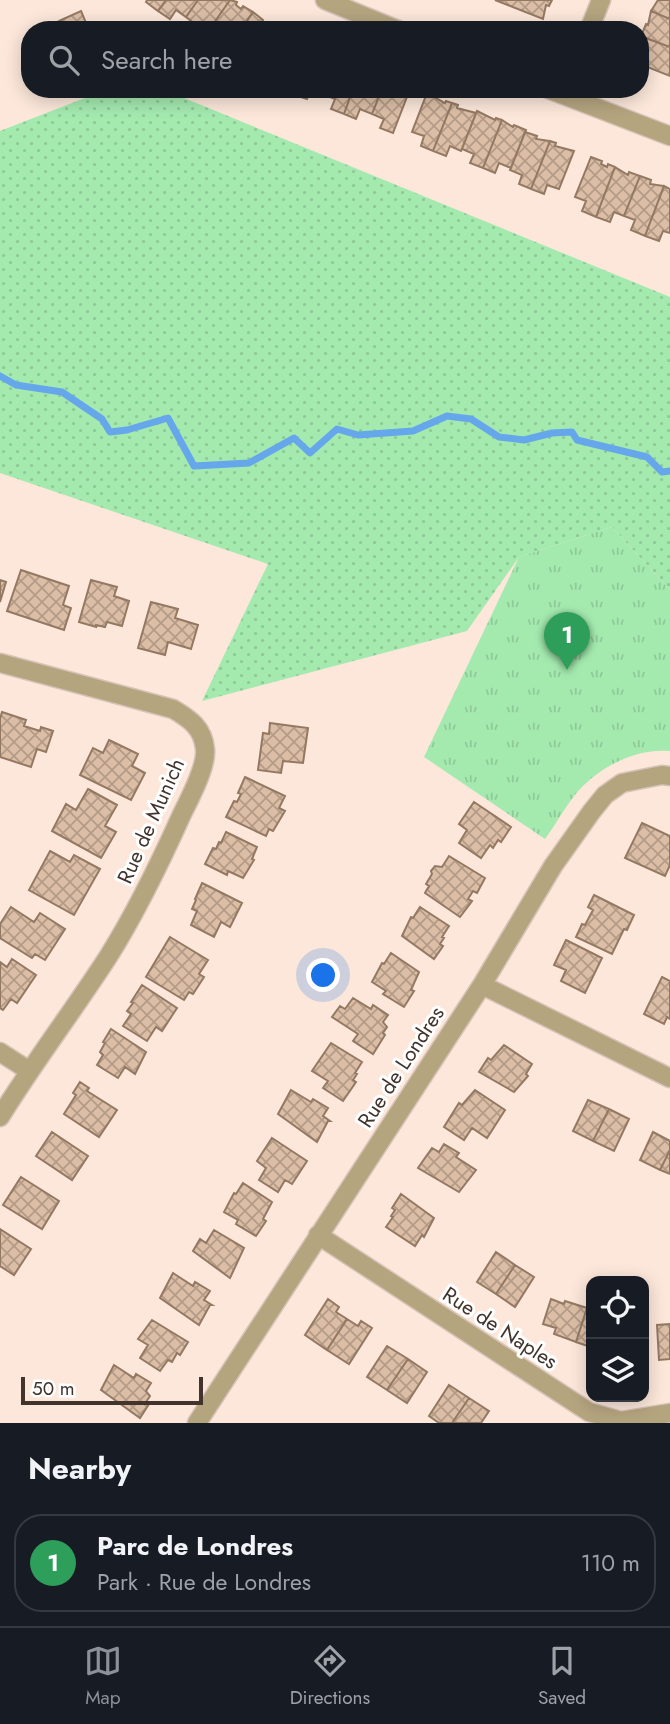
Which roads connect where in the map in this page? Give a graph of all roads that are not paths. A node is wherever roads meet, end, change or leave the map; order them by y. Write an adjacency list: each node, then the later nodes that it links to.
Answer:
1 (325, 0): 3 (street)
2 (601, 0): 4 (street)
3 (376, 21)
4 (593, 21)
5 (576, 98): 6 (street)
6 (670, 136)
7 (0, 663): 11 (street, Rue de Munich)
8 (670, 776): 9 (street, Rue de Londres)
9 (482, 985): 12 (street); 14 (street, Rue de Londres)
10 (0, 1052): 11 (street)
11 (28, 1070): 13 (street, Rue de Munich)
12 (670, 1078)
13 (0, 1117)
14 (318, 1235): 15 (street, Rue de Naples); 16 (street, Rue de Londres)
15 (670, 1413)
16 (197, 1423)

